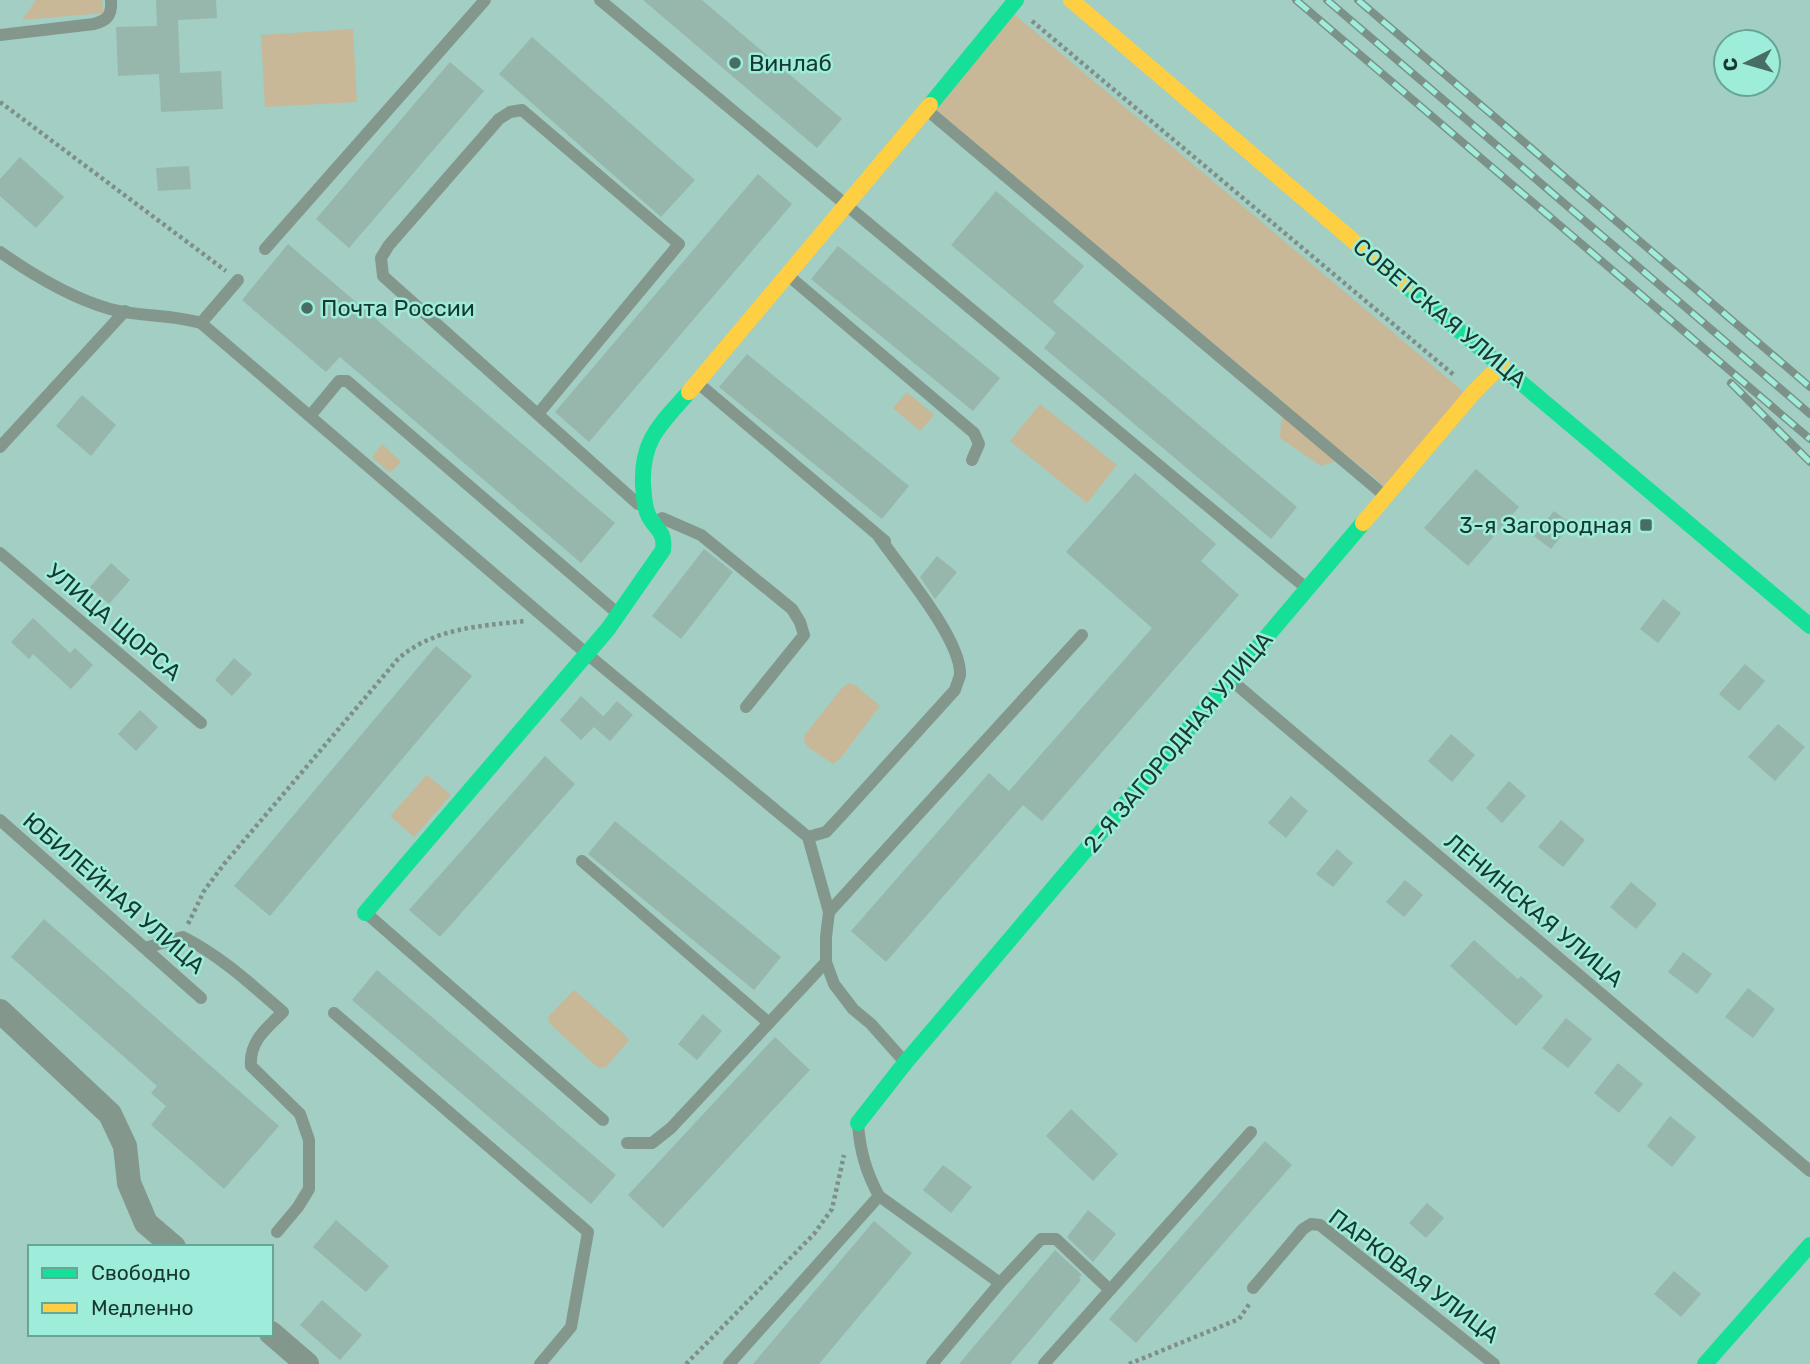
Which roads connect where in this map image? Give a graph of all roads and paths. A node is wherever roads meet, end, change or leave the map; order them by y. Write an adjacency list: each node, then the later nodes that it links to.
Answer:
1 (111, 0): 6 (lane)
2 (485, 0): 10 (lane)
3 (600, 0): 9 (lane)
4 (1071, 0): 16 (street, СОВЕТСКАЯ УЛИЦА)
5 (1014, 2): 8 (street); 18 (path)
6 (0, 35)
7 (0, 102): 13 (path)
8 (926, 110): 9 (street); 23 (lane)
9 (845, 206): 12 (street); 26 (lane)
10 (265, 249)
11 (0, 252): 14 (lane)
12 (787, 275): 17 (street); 22 (lane)
13 (238, 280): 15 (lane)
14 (125, 311): 15 (lane); 21 (lane)
15 (201, 323): 20 (lane)
16 (1502, 364): 18 (street, 2-Я ЗАГОРОДНАЯ УЛИЦА); 29 (street, СОВЕТСКАЯ УЛИЦА)
17 (697, 382): 24 (street); 36 (lane)
18 (1474, 392): 23 (street, 2-Я ЗАГОРОДНАЯ УЛИЦА)
19 (538, 414): 19 (lane); 24 (lane)
20 (310, 416): 27 (lane); 28 (lane)
21 (0, 447)
22 (972, 460)
23 (1387, 497): 26 (street, 2-Я ЗАГОРОДНАЯ УЛИЦА)
24 (647, 512): 27 (street); 33 (lane)
25 (0, 553): 34 (lane, УЛИЦА ЩОРСА)
26 (1308, 590): 32 (street, 2-Я ЗАГОРОДНАЯ УЛИЦА)
27 (619, 615): 31 (street)
28 (547, 619): 31 (lane); 40 (path)
29 (1810, 626)
30 (1082, 635): 39 (lane)
31 (587, 654): 36 (lane); 38 (street)
32 (1231, 680): 47 (street, 2-Я ЗАГОРОДНАЯ УЛИЦА); 52 (lane, ЛЕНИНСКАЯ УЛИЦА)
33 (746, 706)
34 (201, 723)
35 (0, 820): 41 (lane, ЮБИЛЕЙНАЯ УЛИЦА)
36 (808, 838): 39 (lane)
37 (582, 861): 46 (lane)
38 (365, 912): 48 (lane)
39 (830, 912): 42 (lane)
40 (183, 937): 41 (lane); 54 (lane)
41 (145, 948): 43 (lane, ЮБИЛЕЙНАЯ УЛИЦА)
42 (826, 962): 46 (lane); 47 (lane)
43 (201, 998)
44 (0, 1011): 55 (street)
45 (334, 1013): 62 (lane)
46 (769, 1023): 51 (lane)
47 (905, 1063): 49 (street, 2-Я ЗАГОРОДНАЯ УЛИЦА)
48 (603, 1121)
49 (858, 1123): 53 (lane); 63 (path)
50 (1251, 1132): 59 (lane)
51 (626, 1143)
52 (1810, 1171)
53 (879, 1196): 57 (lane); 64 (lane)
54 (277, 1232)
55 (171, 1245)
56 (1810, 1245): 69 (street)
57 (1000, 1283): 59 (lane); 65 (lane)
58 (1253, 1288): 67 (path); 68 (lane, ПАРКОВАЯ УЛИЦА)
59 (1110, 1290): 66 (lane)
60 (273, 1335): 61 (street)
61 (307, 1364)
62 (540, 1364)
63 (685, 1364)
64 (729, 1364)
65 (932, 1364)
66 (1044, 1364)
67 (1129, 1364)
68 (1494, 1364)
69 (1704, 1364)

